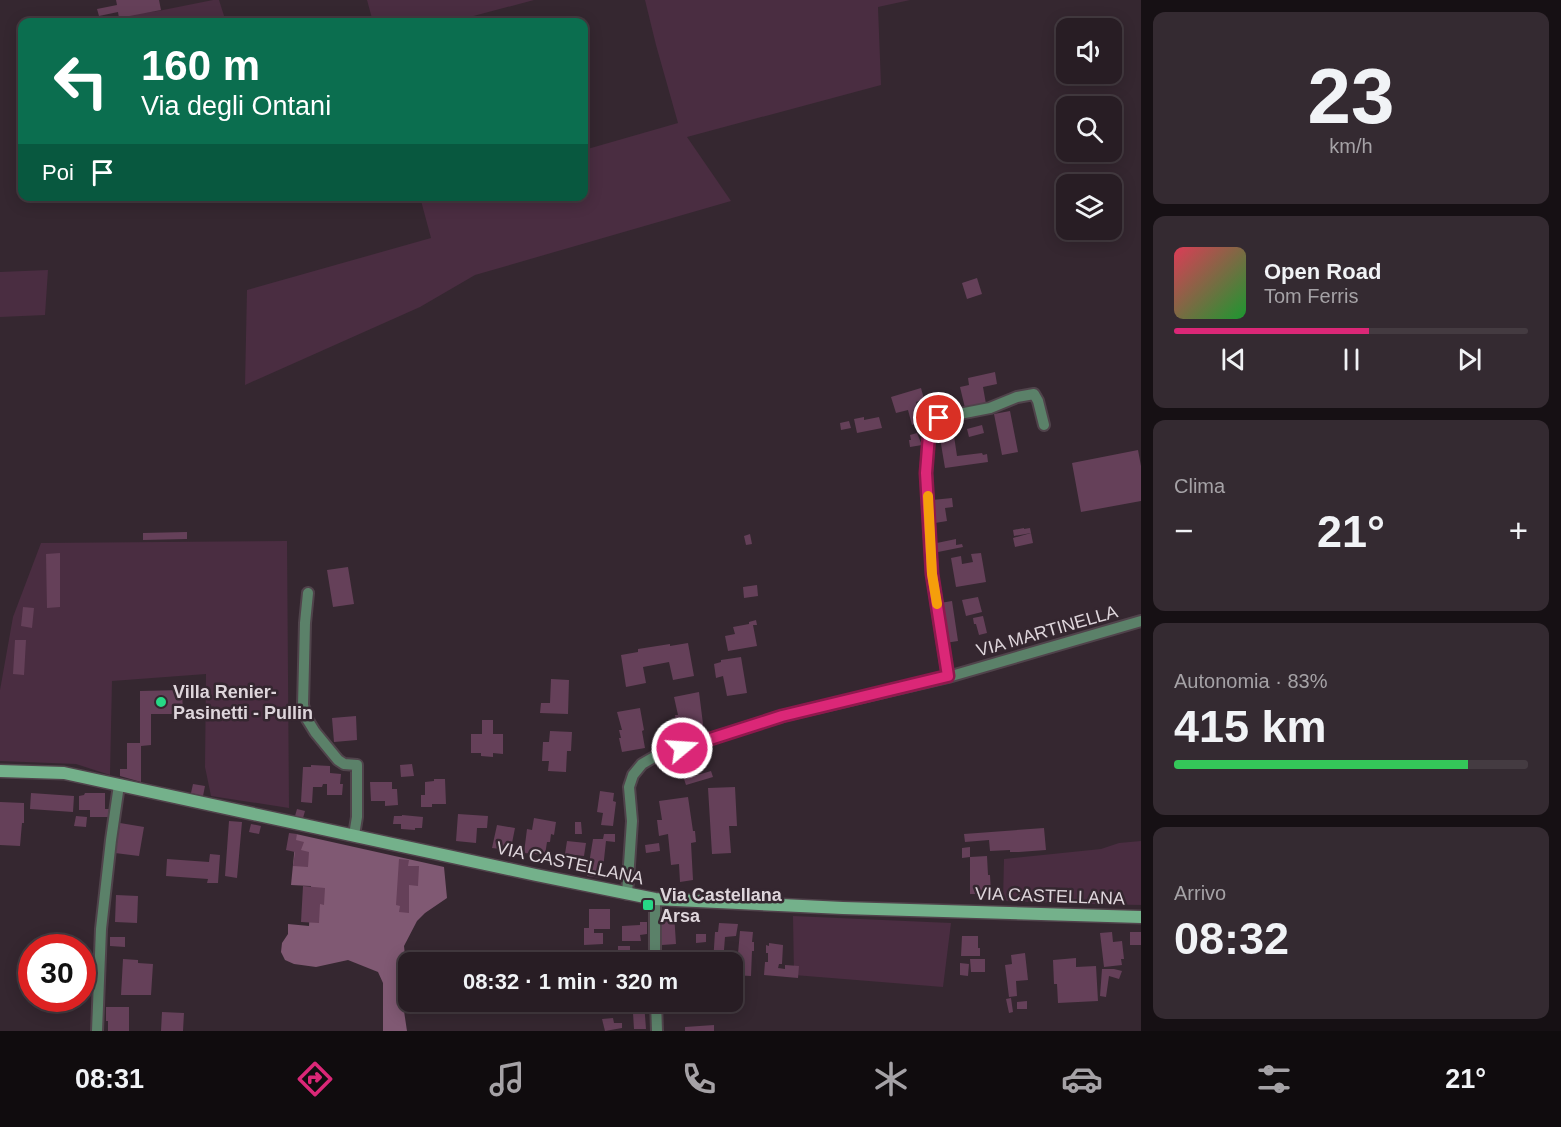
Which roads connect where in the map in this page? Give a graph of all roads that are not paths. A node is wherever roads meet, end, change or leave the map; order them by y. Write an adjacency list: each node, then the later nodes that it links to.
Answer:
1 (1044, 425): 4 (street)
2 (308, 593): 7 (street)
3 (1141, 621): 4 (street, VIA MARTINELLA)
4 (948, 676): 8 (street, VIA MARTINELLA)
5 (0, 771): 6 (main road, VIA CASTELLANA)
6 (119, 784): 7 (main road, VIA CASTELLANA); 13 (street)
7 (354, 835): 8 (main road, VIA CASTELLANA)
8 (627, 894): 9 (main road, VIA CASTELLANA)
9 (655, 899): 10 (main road, VIA CASTELLANA); 11 (street)
10 (1141, 917)
11 (655, 952)
12 (656, 1012): 14 (street)
13 (97, 1031)
14 (657, 1031)

